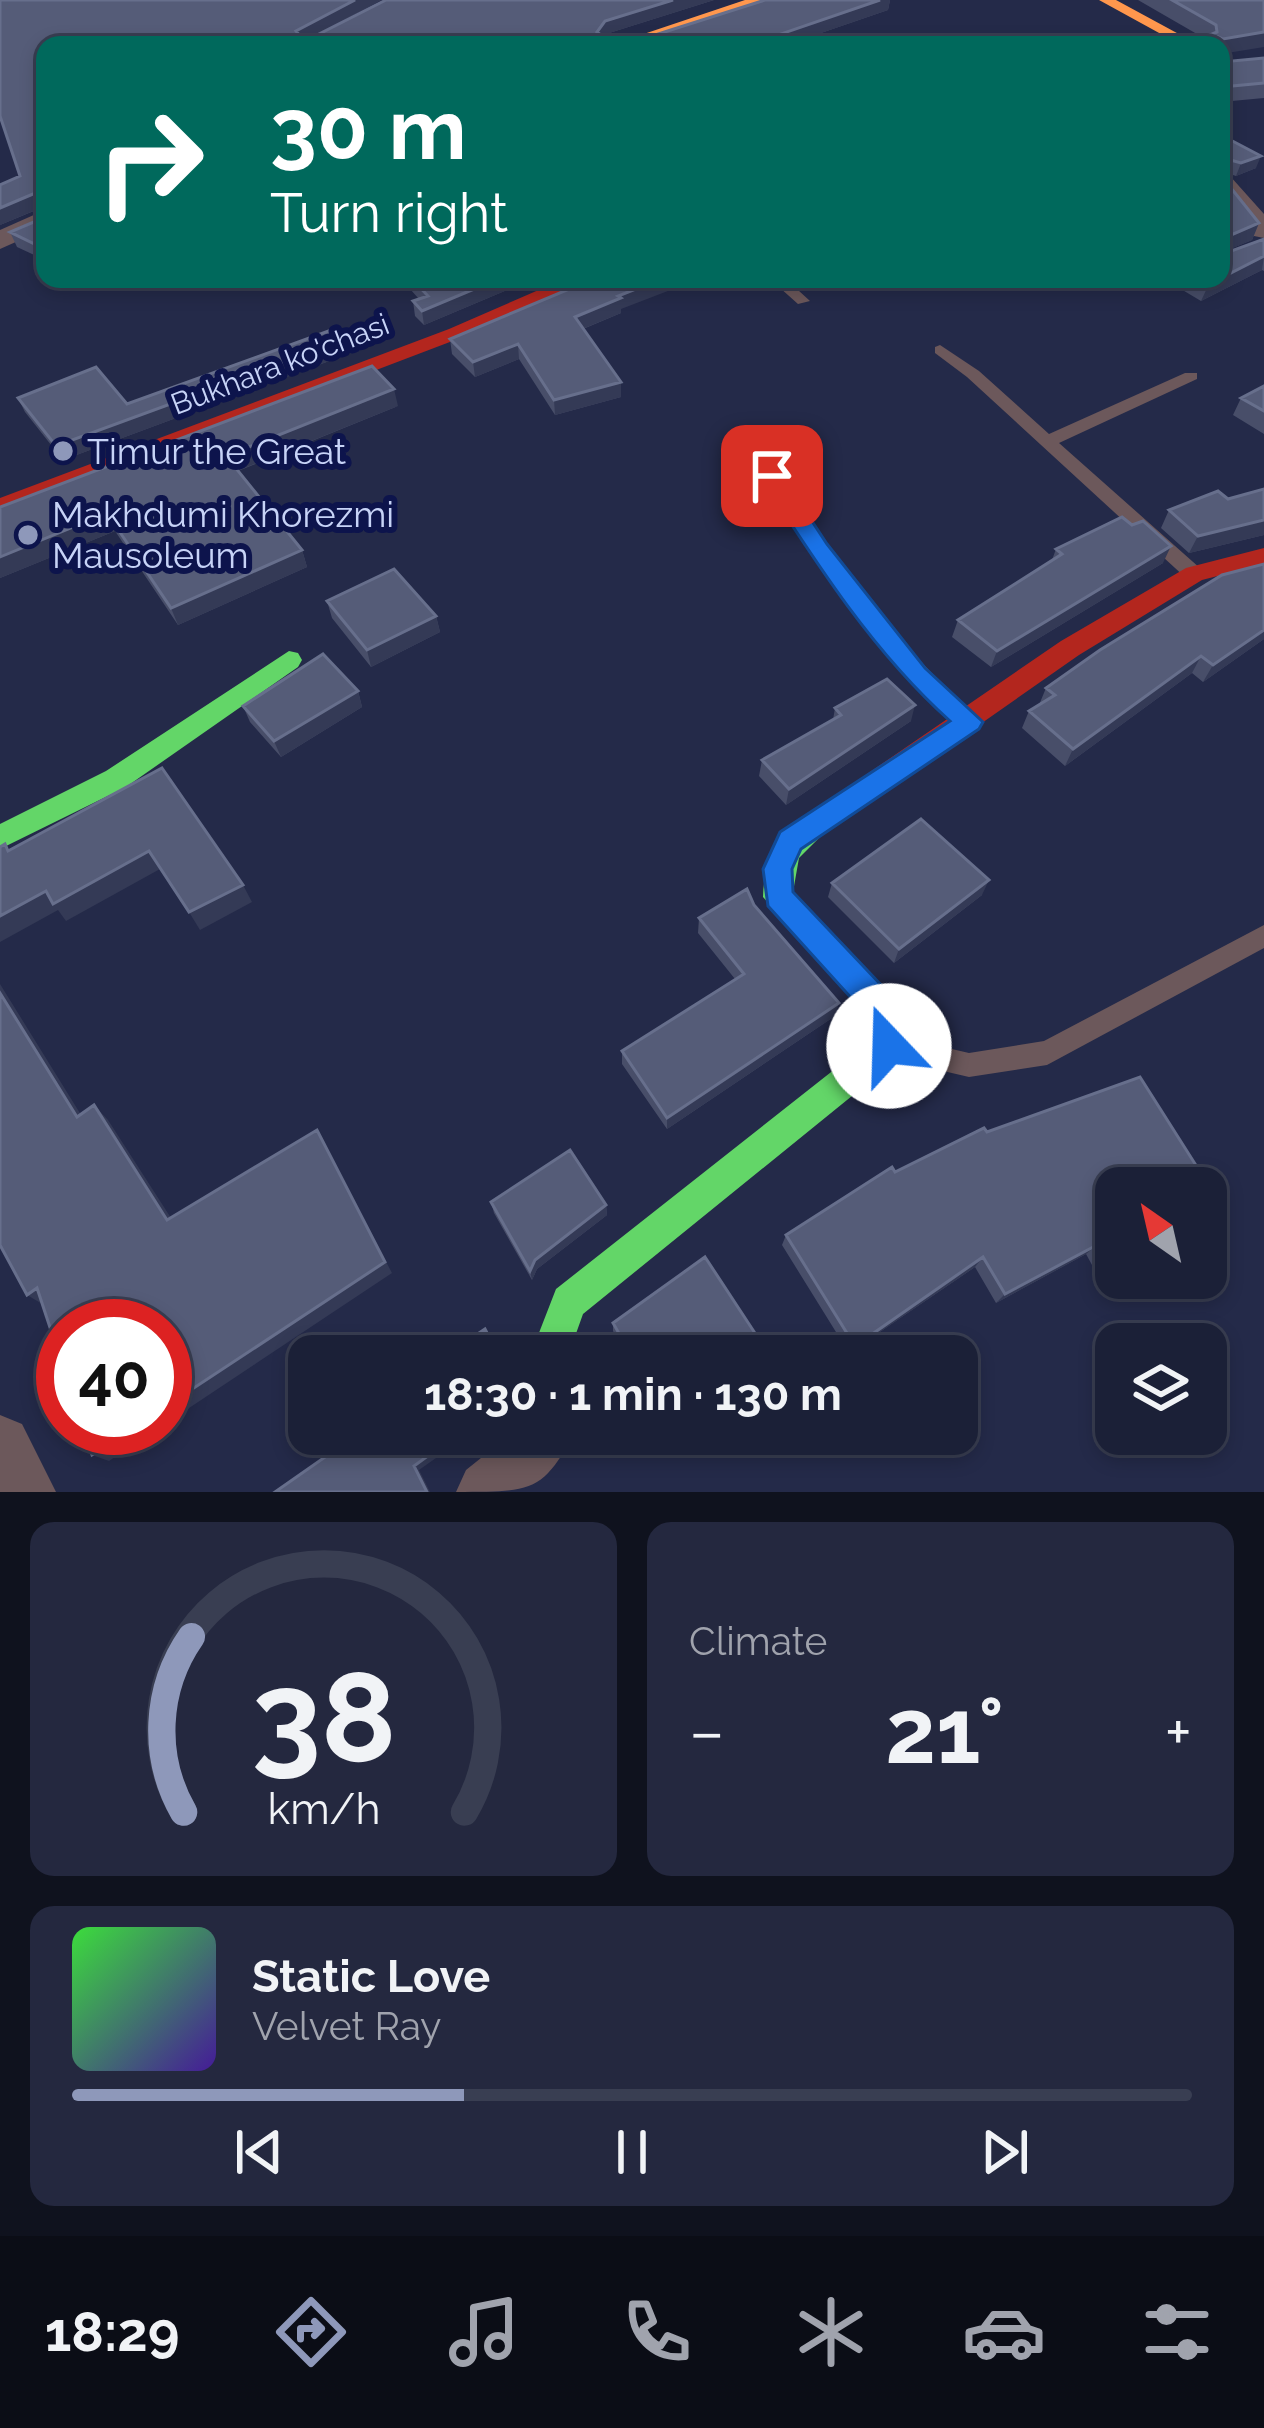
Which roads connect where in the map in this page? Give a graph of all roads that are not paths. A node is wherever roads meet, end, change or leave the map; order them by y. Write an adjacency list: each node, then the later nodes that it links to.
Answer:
1 (759, 0): 3 (street)
2 (1106, 0): 4 (street)
3 (648, 36)
4 (1175, 36)
5 (1230, 192): 7 (street)
6 (36, 226): 8 (street)
7 (1264, 230)
8 (0, 241)
9 (559, 288): 16 (street, Bukhara ko'chasi)
10 (788, 288): 11 (lane)
11 (803, 301)
12 (940, 350): 14 (lane)
13 (1191, 376): 14 (lane)
14 (1046, 442): 18 (lane)
15 (772, 476): 20 (lane)
16 (0, 506)
17 (1264, 556): 18 (street)
18 (1194, 574): 20 (street)
19 (289, 660): 21 (street)
20 (969, 722): 23 (street)
21 (0, 837)
22 (1264, 936): 23 (lane)
23 (889, 1046): 24 (street)
24 (557, 1335)
25 (0, 1446): 27 (street)
26 (534, 1455): 28 (street)
27 (24, 1492)
28 (488, 1492)

